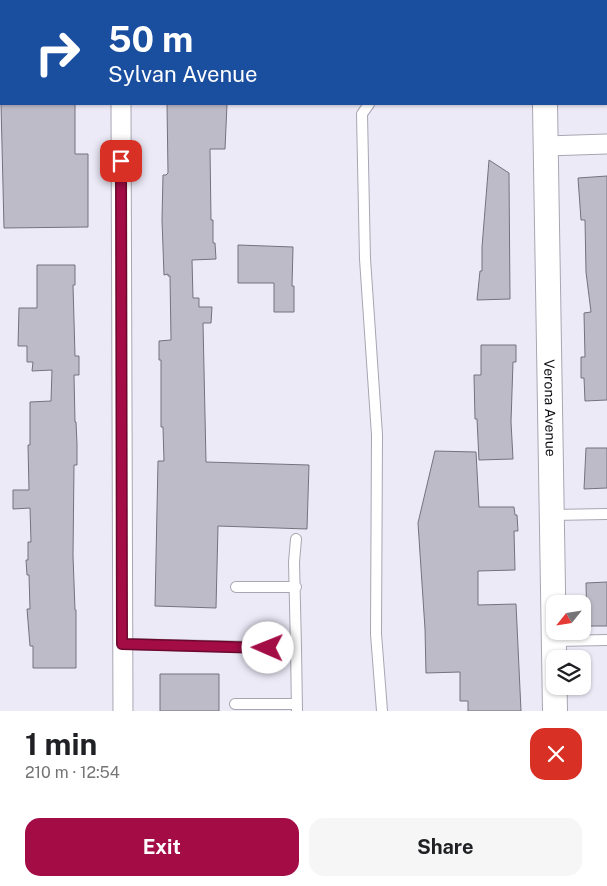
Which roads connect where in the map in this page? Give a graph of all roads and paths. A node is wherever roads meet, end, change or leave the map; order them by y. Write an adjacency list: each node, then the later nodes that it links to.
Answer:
1 (121, 105): 13 (street)
2 (368, 105): 18 (lane)
3 (545, 105): 5 (street, Verona Avenue)
4 (607, 144): 5 (street)
5 (546, 146): 7 (street, Verona Avenue)
6 (607, 514): 7 (lane)
7 (552, 515): 12 (street, Verona Avenue)
8 (296, 539): 10 (lane)
9 (236, 587): 10 (lane)
10 (296, 587): 14 (lane)
11 (607, 640): 12 (lane)
12 (554, 641): 19 (street, Verona Avenue)
13 (122, 644): 14 (lane); 17 (street)
14 (296, 648): 16 (lane)
15 (235, 704): 16 (lane)
16 (296, 708)
17 (122, 711)
18 (382, 711)
19 (554, 711)

